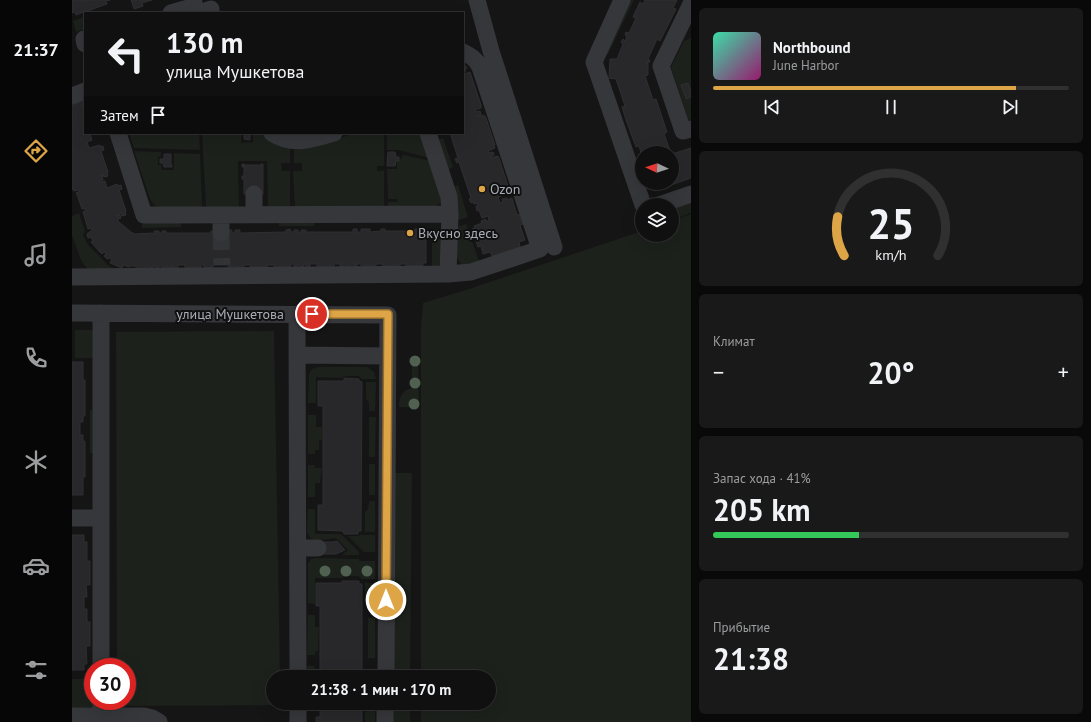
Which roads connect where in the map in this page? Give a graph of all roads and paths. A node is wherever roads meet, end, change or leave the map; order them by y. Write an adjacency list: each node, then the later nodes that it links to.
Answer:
1 (477, 0): 22 (street)
2 (622, 0): 16 (street)
3 (691, 4): 9 (street)
4 (199, 8): 5 (street)
5 (177, 12)
6 (464, 52): 24 (street)
7 (84, 91): 8 (street)
8 (72, 96)
9 (691, 129)
10 (118, 134): 20 (street)
11 (273, 134): 12 (street)
12 (331, 134)
13 (428, 134): 19 (street)
14 (254, 194): 18 (street)
15 (691, 194): 17 (street)
16 (641, 198)
17 (679, 198)
18 (254, 214): 19 (street); 20 (street)
19 (450, 214): 24 (street)
20 (221, 215): 21 (street)
21 (221, 233)
22 (554, 247)
23 (73, 272): 24 (street)
24 (448, 274)
25 (72, 313): 26 (street, улица Мушкетова)
26 (101, 313): 27 (street, улица Мушкетова); 31 (street)
27 (297, 314): 28 (street); 29 (street, улица Мушкетова)
28 (297, 355): 29 (street); 32 (street)
29 (388, 356): 36 (street)
30 (72, 518): 31 (street)
31 (101, 518): 34 (street)
32 (298, 548): 33 (street); 35 (street)
33 (318, 548)
34 (101, 658)
35 (298, 670)
36 (386, 670)
37 (97, 710): 41 (street)
38 (107, 710): 42 (street)
39 (298, 710): 43 (street)
40 (385, 710): 44 (street)
41 (72, 716)
42 (155, 720)
43 (298, 722)
44 (385, 722)

